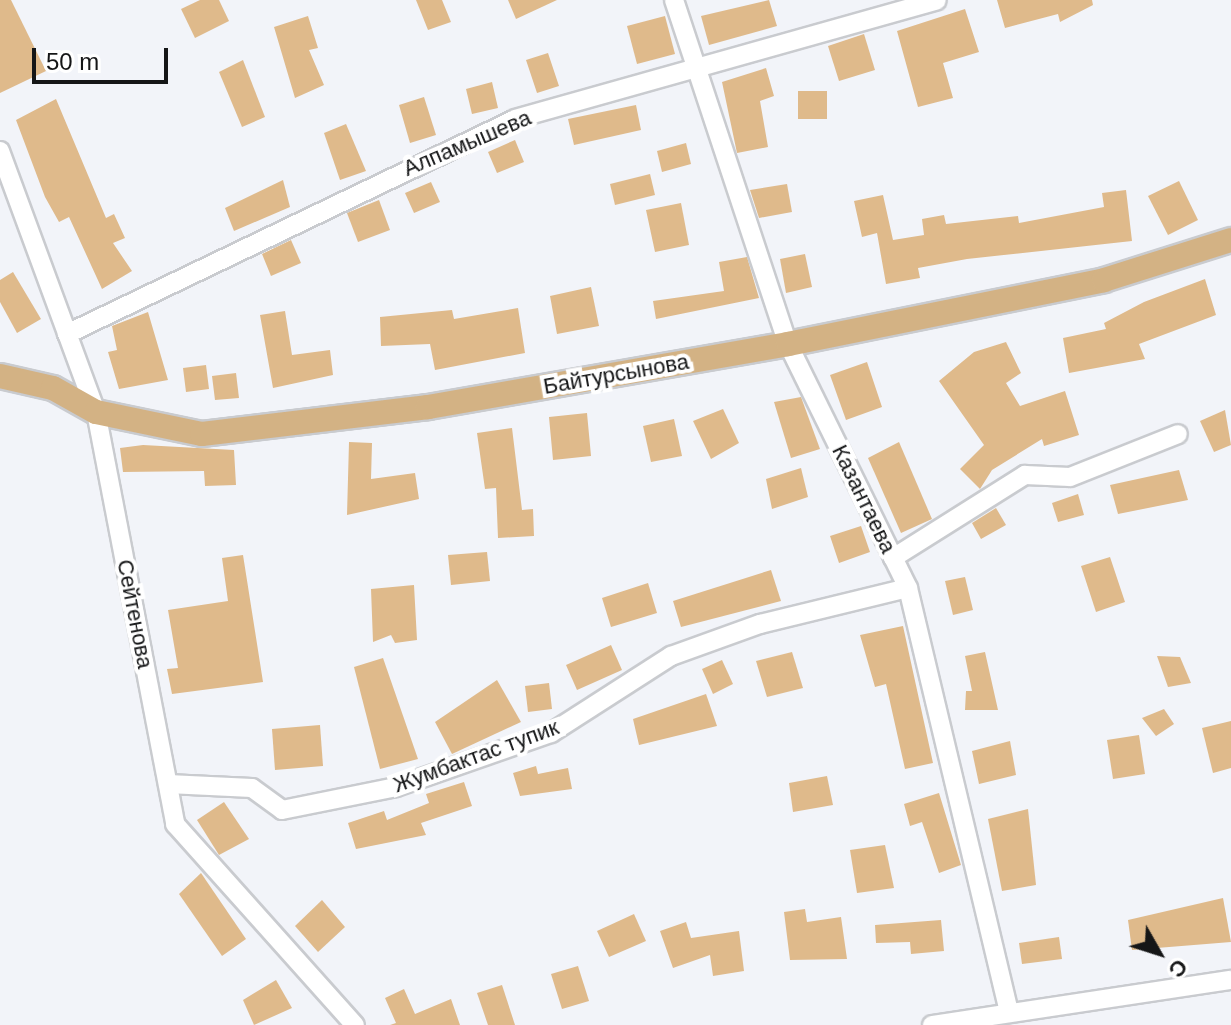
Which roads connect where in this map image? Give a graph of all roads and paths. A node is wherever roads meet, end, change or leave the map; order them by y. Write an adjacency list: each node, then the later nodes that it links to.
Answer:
1 (674, 0): 3 (street, Казантаева)
2 (937, 0): 3 (street, Алпамышева)
3 (697, 70): 6 (street, Алпамышева); 7 (street, Казантаева)
4 (0, 151): 6 (street, Сейтенова)
5 (1231, 240): 7 (main road, Байтурсынова)
6 (67, 334): 9 (street, Сейтенова)
7 (788, 344): 9 (main road, Байтурсынова); 11 (street, Казантаева)
8 (0, 376): 9 (main road, Байтурсынова)
9 (96, 412): 13 (street, Сейтенова)
10 (1178, 434): 11 (street)
11 (893, 558): 12 (street, Казантаева)
12 (908, 588): 13 (street, Жумбактас тупик); 15 (street, Казантаева)
13 (168, 784): 16 (street, Сейтенова)
14 (1231, 980): 15 (street)
15 (1009, 1011): 17 (street)
16 (355, 1025)
17 (932, 1025)

